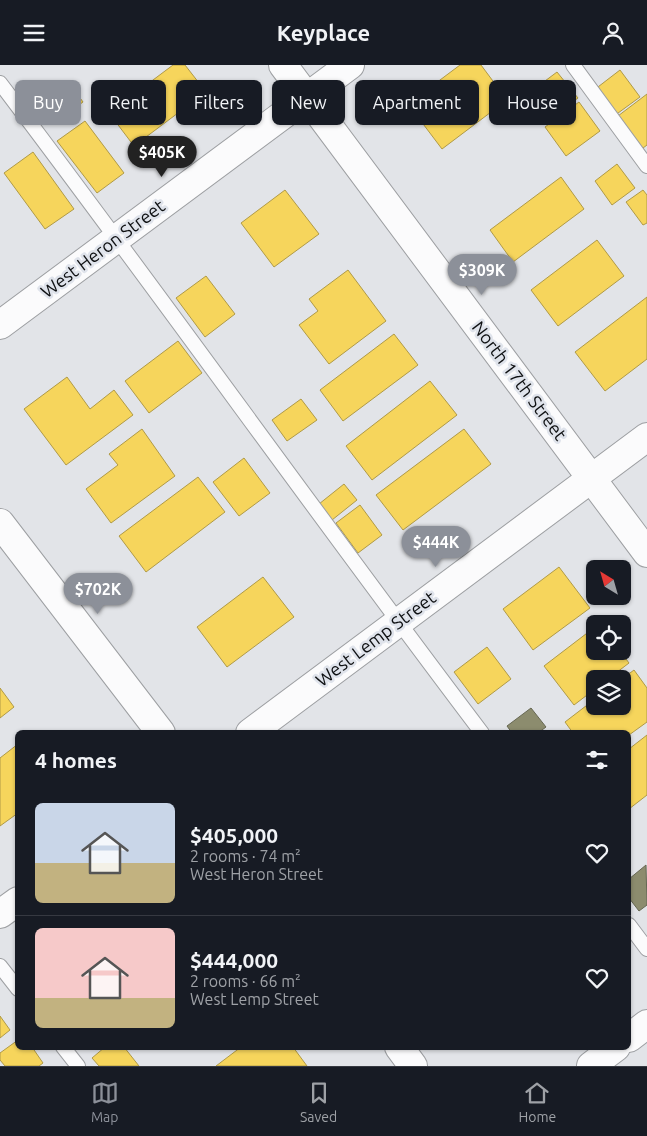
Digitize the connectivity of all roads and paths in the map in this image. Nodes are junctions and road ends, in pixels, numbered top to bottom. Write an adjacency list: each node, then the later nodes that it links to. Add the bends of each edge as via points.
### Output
1 (283, 65): 4 (street, North 17th Street)
2 (350, 65): 5 (street, West Heron Street)
3 (573, 65): 9 (lane)
4 (294, 80)
5 (330, 80)
6 (0, 83): 10 (lane)
7 (272, 123): 10 (street, West Heron Street)
8 (328, 125): 13 (street, North 17th Street)
9 (647, 166)
10 (117, 238): 11 (street, West Heron Street); 16 (lane)
11 (0, 325)
12 (647, 437): 13 (street, West Lemp Street)
13 (591, 479): 15 (street, North 17th Street); 16 (street, West Lemp Street)
14 (0, 523): 17 (street)
15 (647, 553)
16 (398, 622): 18 (street, West Lemp Street); 19 (lane)
17 (160, 730)
18 (254, 730)
19 (480, 730)
20 (15, 903): 21 (street)
21 (0, 914)
22 (631, 928): 23 (lane)
23 (647, 949)
24 (0, 966): 25 (lane)
25 (15, 985)
26 (647, 1024): 27 (street)
27 (631, 1036)
28 (65, 1050): 31 (lane)
29 (401, 1050): 32 (street)
30 (612, 1050): 33 (street)
31 (78, 1066)
32 (413, 1066)
33 (591, 1066)

